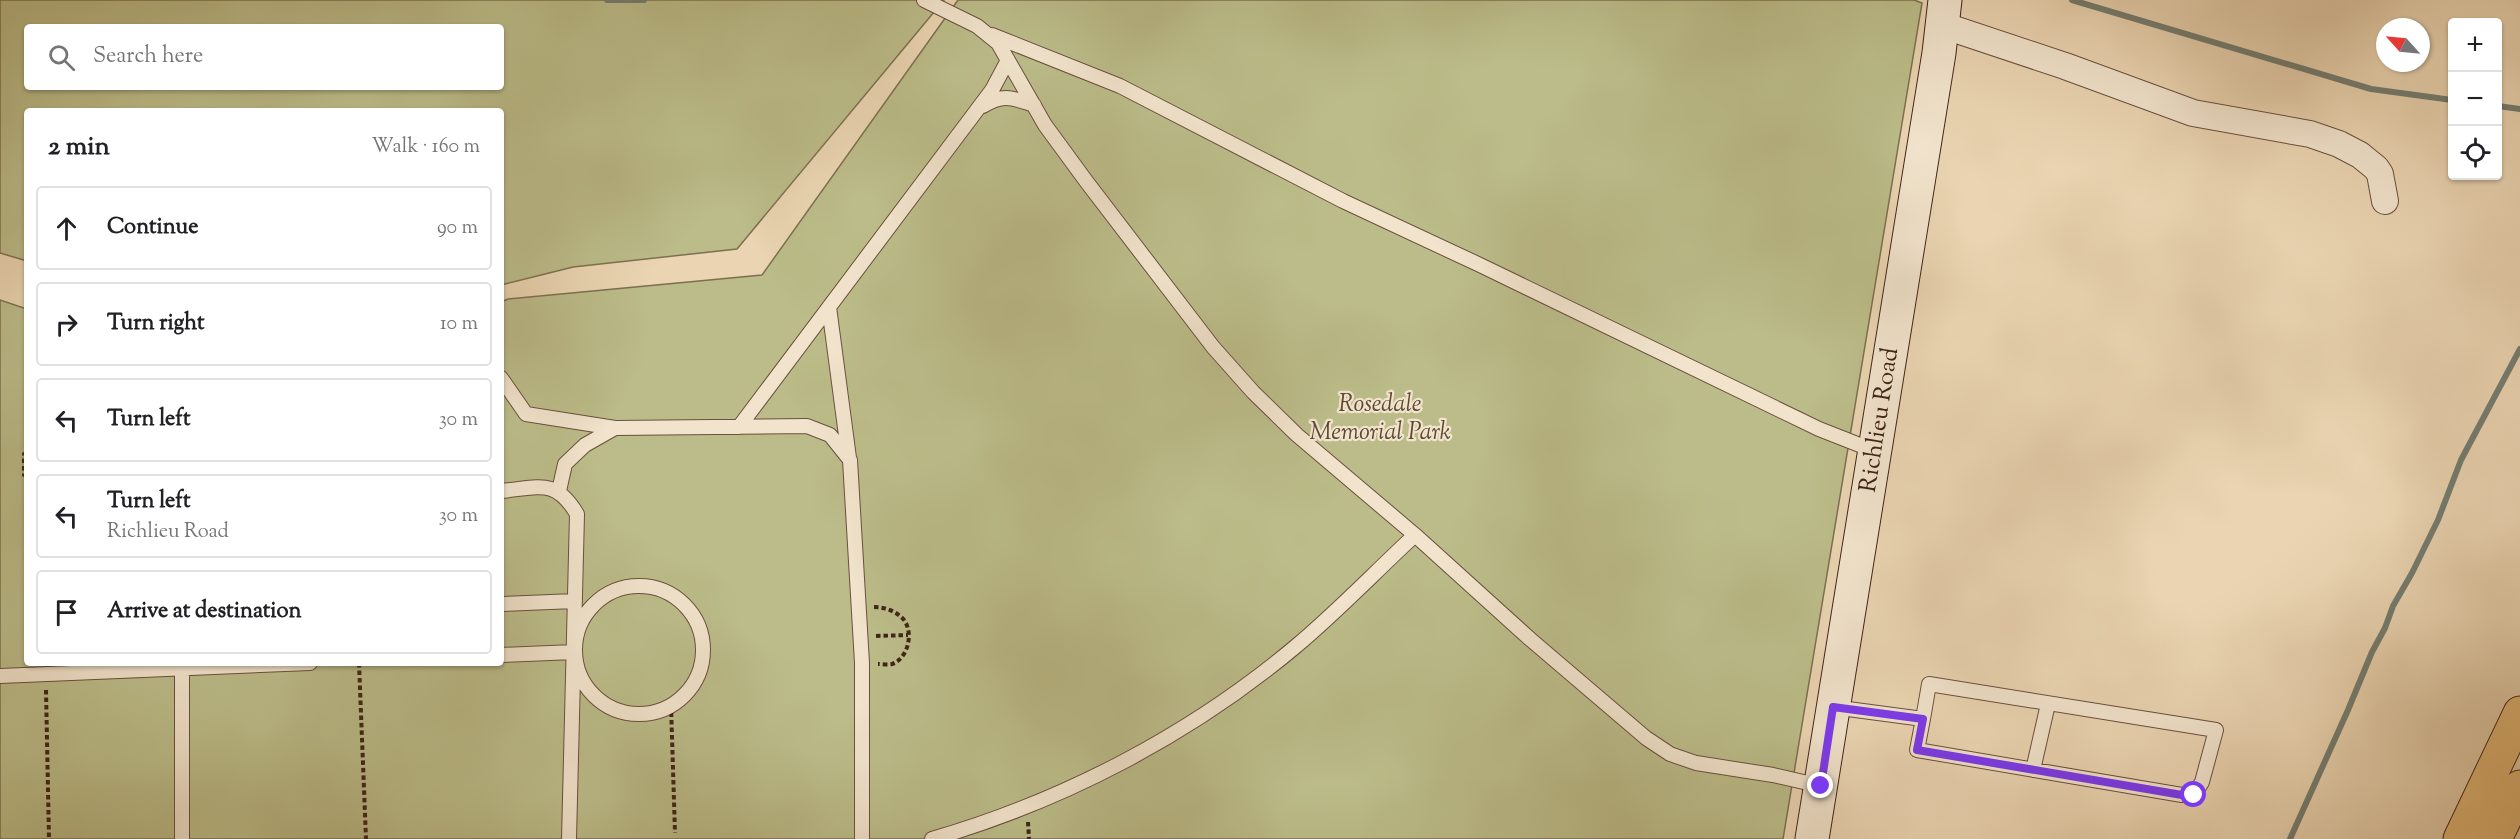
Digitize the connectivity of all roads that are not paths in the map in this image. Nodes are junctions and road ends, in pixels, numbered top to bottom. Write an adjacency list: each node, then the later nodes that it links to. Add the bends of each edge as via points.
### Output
1 (924, 0): 3 (lane)
2 (1944, 12): 7 (street, via 2065,66 2193,113 2310,134 2339,144 2360,154 2376,168); 12 (main road, Richlieu Road)
3 (984, 32): 4 (lane, via 998,43); 12 (lane, via 1120,86 1343,201 1819,429)
4 (1008, 60): 5 (lane); 6 (lane)
5 (1034, 105): 6 (lane, via 1011,97 995,98); 16 (lane, via 1086,181 1252,392)
6 (978, 108): 8 (lane)
7 (2385, 201)
8 (829, 307): 10 (lane); 13 (lane)
9 (504, 382): 11 (lane, via 526,414)
10 (739, 427): 11 (lane); 13 (lane, via 807,426 830,435)
11 (615, 428): 15 (lane, via 585,445 565,464)
12 (1875, 451): 25 (main road, Richlieu Road)
13 (850, 460): 33 (lane, via 862,663)
14 (504, 491): 15 (lane, via 549,487)
15 (559, 491): 17 (lane, via 577,514)
16 (1415, 535): 29 (lane, via 1530,639 1670,754 1696,763); 34 (lane, via 1297,646 1243,688 1153,746 1027,806)
17 (575, 601): 18 (lane); 19 (lane)
18 (504, 604)
19 (574, 652): 19 (lane, via 578,631 588,612 604,596 623,588 645,586 666,591 683,603 696,620 703,641 702,662 683,698 646,714 625,713 590,692 579,673); 20 (lane); 32 (lane)
20 (504, 655)
21 (197, 666): 22 (lane)
22 (182, 669): 23 (lane); 31 (lane)
23 (0, 676)
24 (2048, 704): 27 (lane, via 1929,684); 28 (lane); 28 (lane, via 2216,730 2202,782 2194,795)
25 (1833, 707): 27 (lane); 29 (main road, Richlieu Road)
26 (2520, 713): 36 (highway)
27 (1923, 719): 28 (lane, via 1917,750)
28 (2033, 770)
29 (1821, 786): 35 (main road, Richlieu Road)
30 (2520, 788): 37 (highway)
31 (182, 839)
32 (569, 839)
33 (862, 839)
34 (932, 839)
35 (1812, 839)
36 (2460, 839)
37 (2496, 839)

